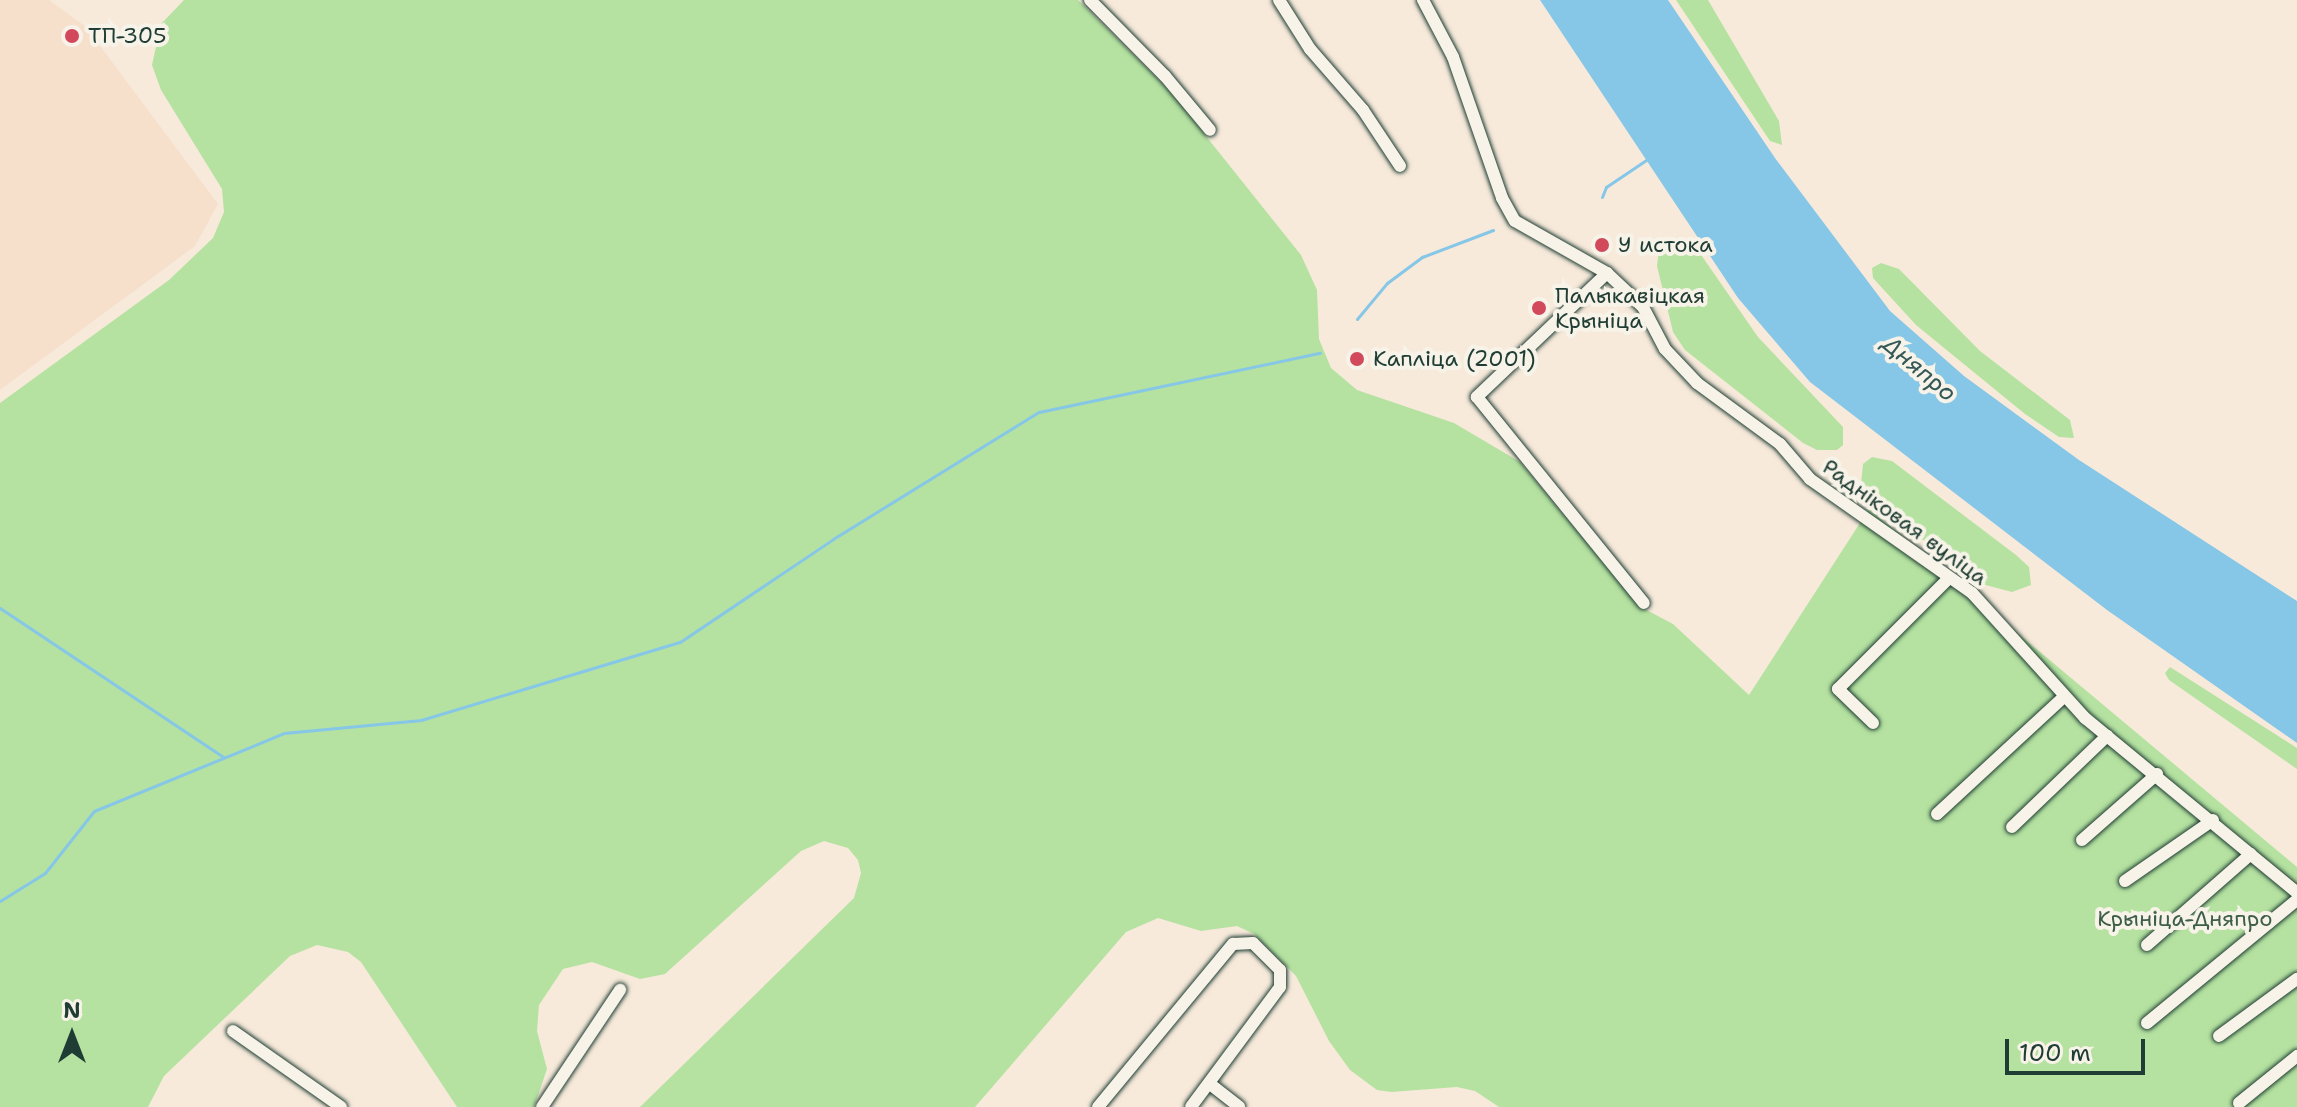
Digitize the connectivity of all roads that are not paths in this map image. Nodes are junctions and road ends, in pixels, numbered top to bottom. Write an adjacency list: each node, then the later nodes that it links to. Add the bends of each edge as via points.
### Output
1 (1090, 0): 4 (street)
2 (1279, 0): 5 (street)
3 (1423, 0): 6 (street, Радніковая вуліца, via 1453,57 1502,198 1515,221)
4 (1210, 130)
5 (1400, 166)
6 (1607, 273): 7 (street, Радніковая вуліца, via 1643,307 1665,349 1697,383 1780,444 1810,479); 8 (street, via 1477,397)
7 (1949, 578): 9 (street, Радніковая вуліца, via 1982,602); 10 (street, via 1838,689)
8 (1644, 603)
9 (2064, 697): 11 (street, Радніковая вуліца); 13 (street)
10 (1873, 723)
11 (2107, 736): 12 (street, Радніковая вуліца); 15 (street)
12 (2157, 774): 14 (street, Радніковая вуліца); 16 (street)
13 (1937, 814)
14 (2213, 820): 17 (street, Радніковая вуліца); 18 (street)
15 (2012, 827)
16 (2082, 840)
17 (2251, 854): 19 (street, Радніковая вуліца); 21 (street)
18 (2125, 881)
19 (2297, 893)
20 (2297, 900): 24 (street)
21 (2147, 945)
22 (2297, 979): 26 (street)
23 (620, 990): 31 (street)
24 (2147, 1023)
25 (233, 1031): 30 (street)
26 (2219, 1036)
27 (2297, 1056): 29 (street)
28 (1210, 1084): 32 (street, via 1280,987 1280,970 1253,943 1233,944); 33 (street); 34 (street)
29 (2239, 1103)
30 (341, 1107)
31 (542, 1107)
32 (1098, 1107)
33 (1191, 1107)
34 (1239, 1107)

